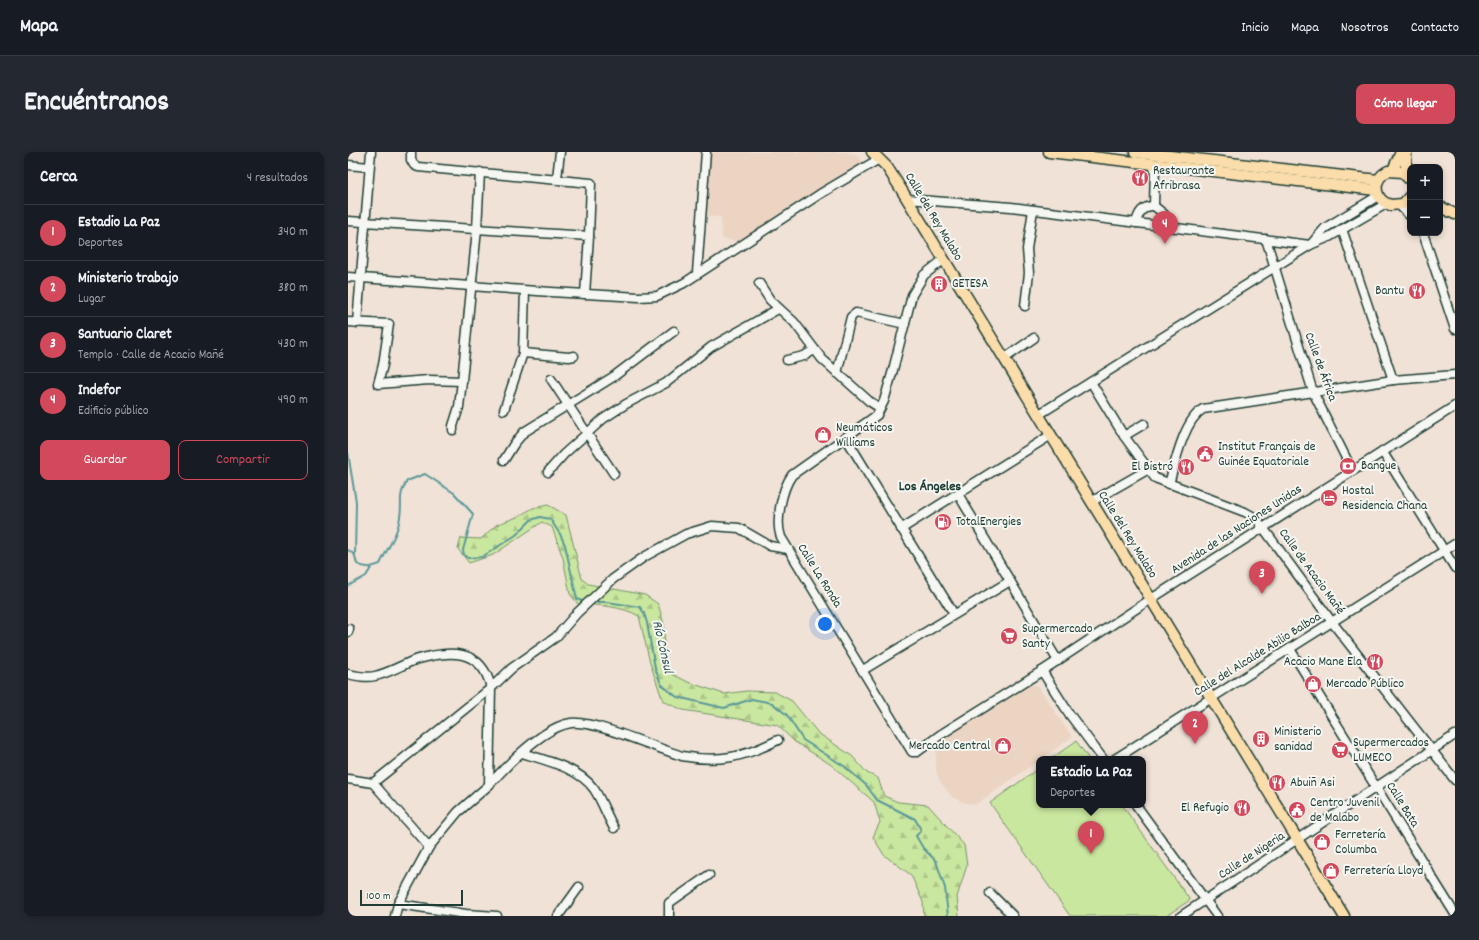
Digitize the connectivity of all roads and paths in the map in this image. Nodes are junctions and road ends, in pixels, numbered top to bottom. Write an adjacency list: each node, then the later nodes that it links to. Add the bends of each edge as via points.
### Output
1 (371, 152): 14 (street)
2 (411, 152): 16 (street, via 411,160 418,167)
3 (560, 152): 18 (street)
4 (706, 152): 39 (street)
5 (1049, 152): 13 (main road)
6 (1135, 152): 10 (main road)
7 (1401, 152): 15 (main road)
8 (1406, 152): 11 (main road)
9 (877, 154): 20 (main road, Calle del Rey Malabo); 39 (street)
10 (1191, 155): 19 (main road)
11 (1407, 164)
12 (348, 165): 14 (street)
13 (1155, 165): 19 (main road); 23 (street)
14 (369, 167): 28 (street)
15 (1393, 170): 17 (main road); 19 (main road, via 1384,173)
16 (480, 172): 18 (street); 31 (street)
17 (1407, 177)
18 (557, 178): 33 (street, via 591,183)
19 (1377, 189): 22 (main road); 36 (street, via 1325,228)
20 (907, 199): 25 (street); 37 (main road, Calle del Rey Malabo)
21 (1407, 200): 22 (main road)
22 (1386, 204): 32 (street)
23 (1154, 206): 29 (street, via 1141,211); 30 (street, via 1164,214)
24 (1443, 208): 26 (main road)
25 (1033, 210): 29 (street); 46 (street, via 1027,249 1029,273)
26 (1455, 214)
27 (348, 221): 28 (street)
28 (365, 223): 31 (street); 41 (street)
29 (1136, 223): 30 (street)
30 (1167, 226): 35 (street)
31 (477, 229): 33 (street); 43 (street)
32 (1342, 229): 36 (street); 62 (street)
33 (589, 236): 45 (street)
34 (1424, 236): 51 (street)
35 (1266, 239): 36 (street); 38 (street, Calle de África)
36 (1310, 245): 38 (street)
37 (943, 260): 50 (street, via 919,281 912,294); 57 (main road, Calle del Rey Malabo)
38 (1274, 268): 64 (street); 65 (street, Calle de África)
39 (697, 273): 45 (street, via 657,296 639,298)
40 (348, 277): 41 (street)
41 (360, 278): 43 (street); 49 (street)
42 (759, 283): 47 (street)
43 (472, 286): 44 (street); 63 (street)
44 (525, 291): 45 (street); 55 (street)
45 (586, 294)
46 (1025, 306)
47 (778, 309): 54 (street, via 794,322); 73 (street, via 711,347 666,383 626,404)
48 (348, 322): 49 (street)
49 (357, 323): 63 (street, via 389,324 378,384 430,380)
50 (905, 324): 59 (street, via 853,314); 68 (street)
51 (1455, 329)
52 (674, 331): 66 (street, via 613,377)
53 (1034, 338): 57 (street)
54 (814, 350): 58 (street, via 804,356); 59 (street)
55 (523, 353): 56 (street, via 569,358); 69 (street)
56 (574, 356)
57 (1005, 358): 70 (main road, Calle del Rey Malabo)
58 (787, 360)
59 (837, 372): 68 (street)
60 (1455, 375): 62 (street)
61 (551, 379): 66 (street)
62 (1393, 380): 65 (street)
63 (462, 381): 72 (street)
64 (1091, 382): 70 (street); 75 (street, Calle de Acacio Mañé)
65 (1313, 392): 80 (street, Calle de África); 83 (street, via 1209,408 1197,413 1190,423)
66 (568, 404): 73 (street); 78 (street, via 524,432)
67 (1455, 406): 77 (street, Avenida de las Naciones Unidas)
68 (880, 408): 76 (street, Calle La Ronda, via 874,418)
69 (504, 410)
70 (1038, 415): 74 (main road, Calle del Rey Malabo)
71 (1144, 424): 75 (street)
72 (453, 430)
73 (587, 433): 81 (street); 82 (street)
74 (1051, 435): 84 (street); 85 (main road, Calle del Rey Malabo)
75 (1124, 436): 79 (street, Calle de Acacio Mañé)
76 (846, 438): 87 (street); 88 (street, Calle La Ronda, via 790,478 778,518)
77 (1382, 451): 80 (street, Avenida de las Naciones Unidas); 92 (street)
78 (504, 460)
79 (1147, 470): 83 (street, Calle de Acacio Mañé, via 1155,478); 85 (street)
80 (1352, 470): 86 (street, Avenida de las Naciones Unidas)
81 (548, 472)
82 (614, 474)
83 (1169, 484): 86 (street, Calle de Acacio Mañé, via 1245,512 1256,518)
84 (958, 494): 87 (street); 94 (street)
85 (1092, 502): 95 (main road, Calle del Rey Malabo)
86 (1265, 528): 95 (street, Avenida de las Naciones Unidas); 97 (street, Calle de Acacio Mañé)
87 (901, 529): 96 (street)
88 (781, 537): 90 (street); 91 (street, Calle La Ronda)
89 (1455, 544): 92 (street, Calle del Alcalde Abilio Balboa)
90 (770, 546): 91 (street); 103 (street, via 739,528 712,526 686,534 644,557 613,579 577,613 556,638 512,668)
91 (788, 549): 100 (street, Calle La Ronda)
92 (1444, 551): 93 (street); 97 (street, Calle del Alcalde Abilio Balboa)
93 (1455, 568)
94 (1010, 581): 96 (street); 99 (street)
95 (1151, 599): 99 (street, Avenida de las Naciones Unidas); 104 (main road, Calle del Rey Malabo)
96 (954, 614): 100 (street)
97 (1332, 622): 98 (street, Calle del Alcalde Abilio Balboa); 107 (street, Calle de Acacio Mañé)
98 (1290, 649): 104 (street, Calle del Alcalde Abilio Balboa); 116 (street, Calle Bata)
99 (1058, 661): 101 (street, Avenida de las Naciones Unidas)
100 (863, 670): 108 (street, Calle La Ronda)
101 (1042, 671): 108 (street, Avenida de las Naciones Unidas, via 958,723 917,752); 110 (street)
102 (348, 674): 103 (street, via 376,676 416,660 463,654 479,662)
103 (491, 688): 114 (street); 115 (street)
104 (1211, 699): 111 (street, Calle del Alcalde Abilio Balboa); 119 (main road, Calle del Rey Malabo)
105 (1455, 735): 107 (street, Calle de Nigeria)
106 (778, 740): 109 (street, via 735,758 692,758 602,729 571,723 552,730)
107 (1433, 751): 113 (street, Calle de Acacio Mañé); 116 (street, Calle de Nigeria)
108 (912, 752)
109 (522, 753): 115 (street); 118 (street, via 561,767 584,779 593,789)
110 (1101, 756)
111 (1120, 756)
112 (348, 779): 114 (street)
113 (1455, 780)
114 (373, 783): 120 (street)
115 (489, 785): 120 (street, via 458,812)
116 (1377, 788): 119 (street, Calle de Nigeria); 126 (street, Calle Bata)
117 (1138, 808): 124 (street)
118 (614, 828)
119 (1298, 840): 124 (street, Calle de Nigeria); 135 (main road, Calle del Rey Malabo)
120 (429, 847): 125 (street)
121 (709, 875): 131 (street, via 670,902)
122 (579, 887): 130 (street)
123 (990, 893): 132 (street)
124 (1206, 900): 133 (street, Calle de Nigeria); 134 (street)
125 (398, 904): 127 (street); 128 (street)
126 (1455, 914)
127 (466, 915): 129 (street)
128 (395, 916)
129 (497, 916)
130 (558, 916)
131 (669, 916)
132 (1013, 916)
133 (1181, 916)
134 (1217, 916)
135 (1344, 916)

